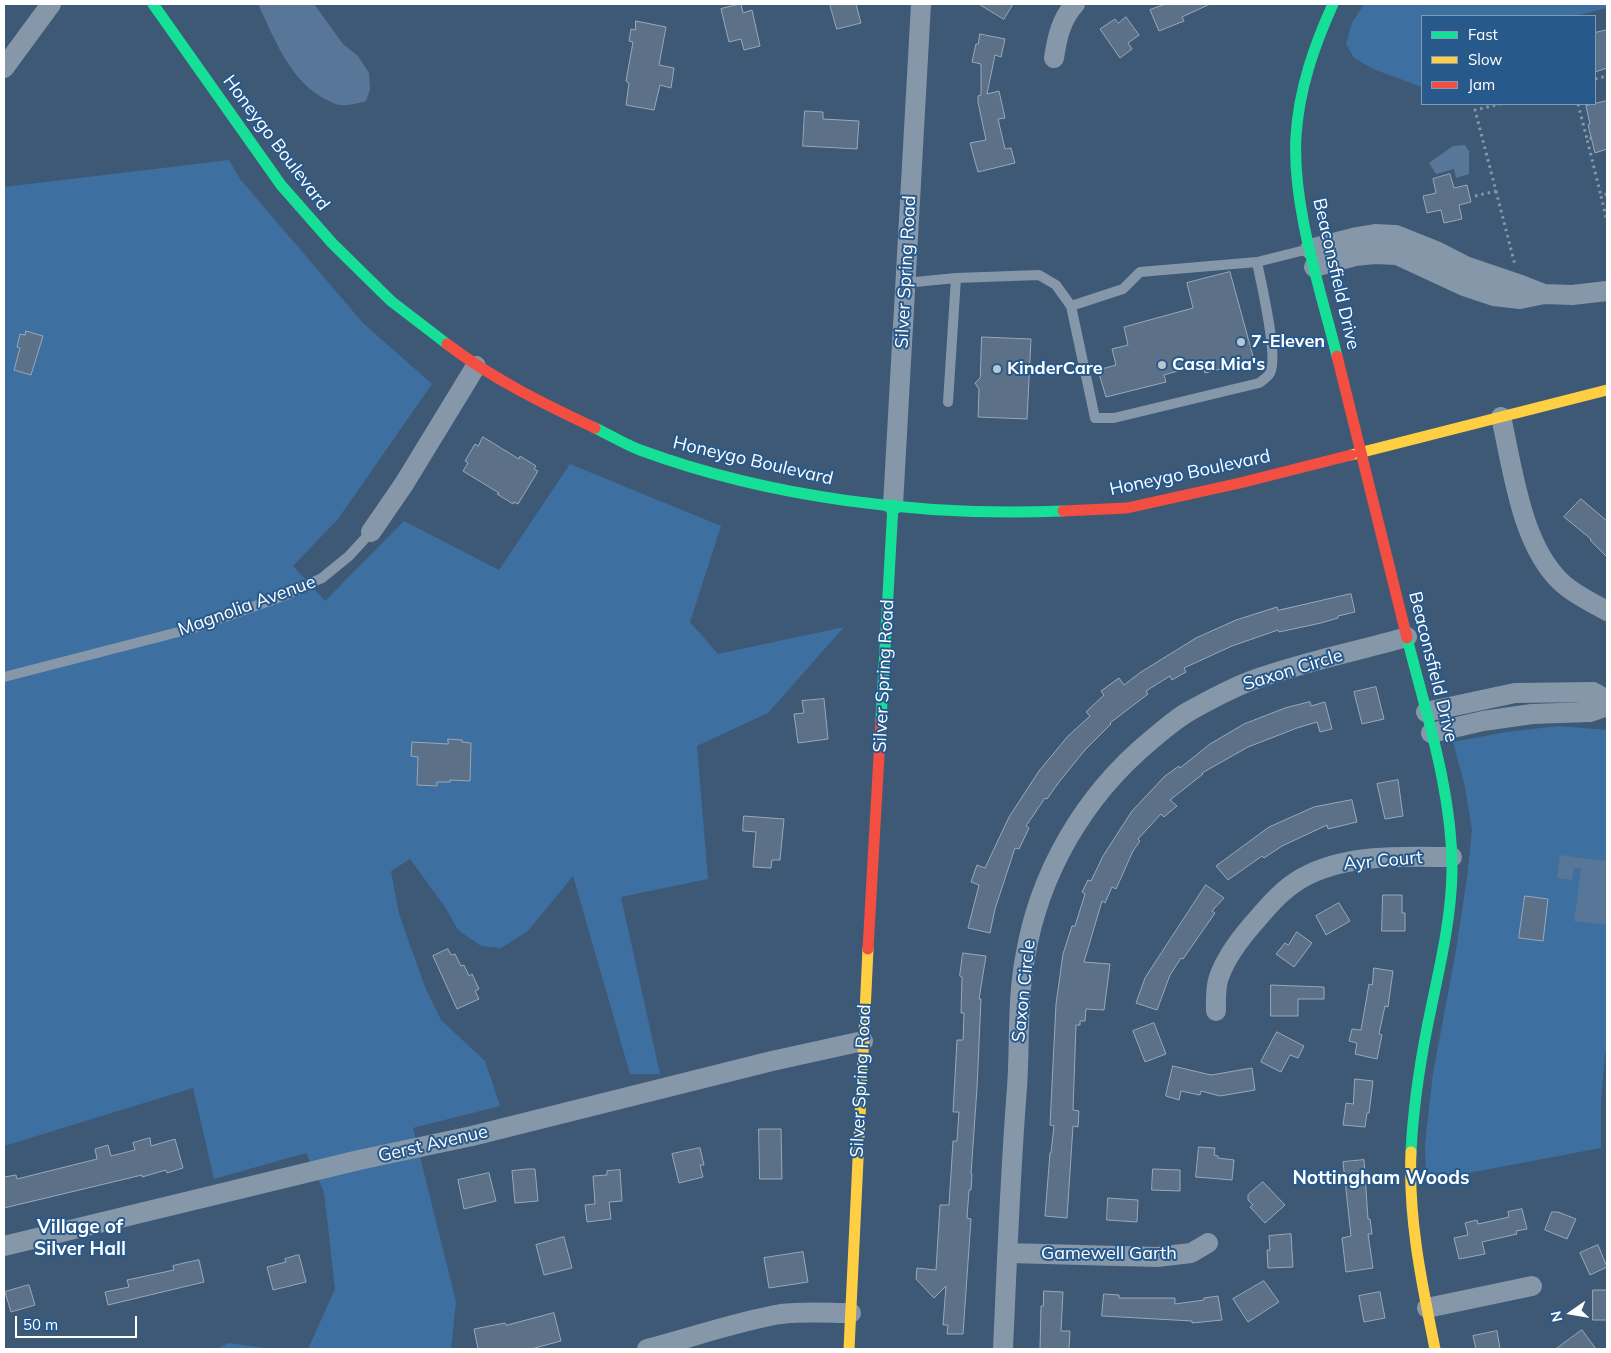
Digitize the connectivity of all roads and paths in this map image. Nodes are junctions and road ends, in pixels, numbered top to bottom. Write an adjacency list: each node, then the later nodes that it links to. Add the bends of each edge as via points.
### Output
1 (52, 4): 7 (street)
2 (153, 4): 20 (main road, Honeygo Boulevard, via 282,186 326,236 391,301)
3 (921, 4): 17 (street, Silver Spring Road)
4 (1075, 4): 6 (street, via 1063,21)
5 (1333, 4): 14 (main road, Beaconsfield Drive, via 1306,75 1296,138 1297,181)
6 (1054, 58)
7 (4, 68)
8 (1496, 105): 11 (path, via 1475,110 1496,191)
9 (1578, 105): 12 (path)
10 (1607, 194): 12 (path)
11 (1475, 196)
12 (1601, 196): 13 (path)
13 (1607, 221)
14 (1312, 258): 15 (lane); 18 (street, via 1334,242 1396,235 1465,266 1544,294); 24 (main road, Beaconsfield Drive)
15 (1257, 262): 19 (lane, via 1140,272 1123,289); 19 (lane, via 1272,343 1270,375 1259,383 1124,416 1095,418)
16 (956, 278): 17 (lane); 19 (lane, via 1039,275 1056,285); 22 (lane)
17 (905, 283): 25 (street, Silver Spring Road)
18 (1607, 292)
19 (1071, 306)
20 (476, 366): 25 (main road, Honeygo Boulevard, via 531,398 638,450 781,490); 26 (street, Magnolia Avenue)
21 (1607, 390): 23 (main road, Honeygo Boulevard)
22 (948, 402)
23 (1501, 416): 24 (main road, Honeygo Boulevard); 27 (street, via 1521,505 1540,556 1568,587)
24 (1361, 452): 25 (main road, Honeygo Boulevard, via 1127,508 966,512); 28 (main road, Beaconsfield Drive)
25 (893, 505): 36 (main road, Silver Spring Road)
26 (371, 532): 29 (lane, Magnolia Avenue, via 322,578 286,595 194,628)
27 (1607, 611)
28 (1407, 637): 32 (main road, Beaconsfield Drive); 39 (street, Saxon Circle, via 1257,678 1193,709 1164,729 1120,769 1084,812 1054,865 1042,894 1024,960)
29 (4, 677)
30 (1607, 700): 32 (street, via 1593,692 1514,693)
31 (1607, 706): 33 (street, via 1590,712 1522,715 1482,721)
32 (1426, 712): 33 (main road, Beaconsfield Drive)
33 (1431, 733): 34 (main road, Beaconsfield Drive, via 1447,802)
34 (1452, 856): 35 (street, Ayr Court, via 1356,860 1301,879 1272,901 1242,936 1220,976); 41 (main road, Beaconsfield Drive, via 1447,916 1417,1080 1411,1144 1411,1204)
35 (1216, 1011)
36 (863, 1041): 38 (street, Gerst Avenue); 42 (main road, Silver Spring Road)
37 (1208, 1243): 39 (street, Gamewell Garth, via 1191,1253 1157,1258)
38 (4, 1246)
39 (1008, 1253): 45 (street, Saxon Circle)
40 (1532, 1286): 41 (street)
41 (1427, 1308): 46 (main road, Beaconsfield Drive)
42 (851, 1313): 43 (street, via 782,1314); 44 (main road, Silver Spring Road)
43 (647, 1349)
44 (849, 1349)
45 (1003, 1349)
46 (1435, 1349)

